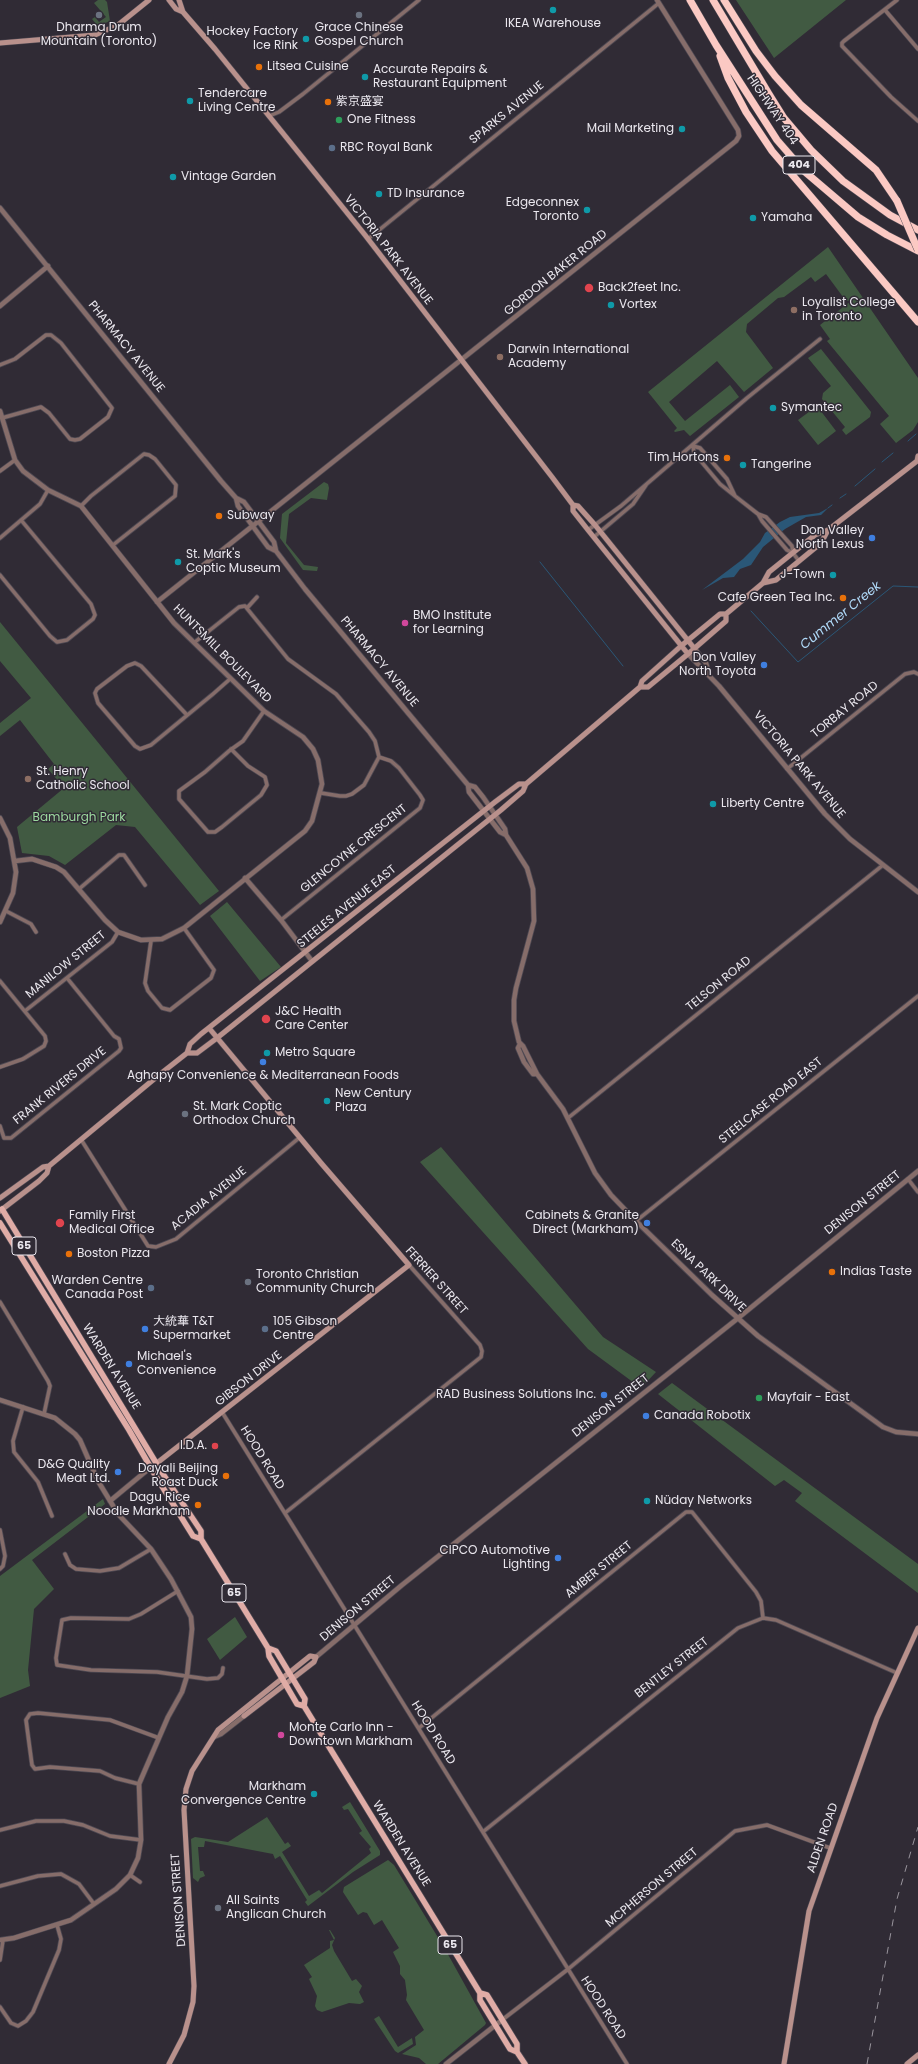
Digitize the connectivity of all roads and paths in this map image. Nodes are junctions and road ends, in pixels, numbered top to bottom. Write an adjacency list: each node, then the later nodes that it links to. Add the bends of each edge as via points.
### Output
1 (149, 0): 12 (main road, via 120,24 95,35)
2 (169, 0): 11 (main road, VICTORIA PARK AVENUE, via 176,9)
3 (179, 0): 11 (main road, VICTORIA PARK AVENUE)
4 (419, 0): 15 (street, via 303,94)
5 (690, 0): 13 (highway, HIGHWAY 404 / 404)
6 (713, 0): 18 (highway, HIGHWAY 404 / 404, via 776,106 811,150 843,181)
7 (724, 0): 22 (highway, bridge, via 756,51 801,106 876,170 897,201)
8 (897, 0): 10 (street)
9 (658, 2): 21 (street, SPARKS AVENUE); 27 (street, GORDON BAKER ROAD, via 738,130 739,136 736,141)
10 (885, 10): 14 (street); 16 (street, via 844,41 842,46 890,97)
11 (183, 12): 15 (main road, VICTORIA PARK AVENUE)
12 (0, 43)
13 (716, 44): 22 (highway, HIGHWAY 404 / 404, via 777,140 804,171 858,217 887,236); 25 (highway, via 728,78 746,112 772,151)
14 (918, 49)
15 (269, 116): 21 (main road, VICTORIA PARK AVENUE)
16 (918, 121)
17 (0, 208): 23 (street, PHARMACY AVENUE)
18 (906, 224): 19 (highway); 20 (highway, HIGHWAY 404 / 404)
19 (918, 224)
20 (918, 230)
21 (368, 239): 27 (main road, VICTORIA PARK AVENUE)
22 (918, 251)
23 (48, 266): 24 (street); 38 (street, PHARMACY AVENUE)
24 (0, 306)
25 (918, 322)
26 (820, 339): 31 (street)
27 (462, 360): 39 (main road, VICTORIA PARK AVENUE); 43 (street, GORDON BAKER ROAD)
28 (0, 364): 30 (street, via 15,359 46,335 51,335 61,343 112,408 108,417 75,440 70,439 49,413 41,408)
29 (0, 411): 30 (street, HUNTSMILL BOULEVARD)
30 (2, 418): 33 (street, HUNTSMILL BOULEVARD)
31 (693, 446): 35 (street); 37 (street, via 694,453 720,484); 37 (street, via 700,448 720,471)
32 (918, 459): 47 (main road, STEELES AVENUE EAST)
33 (15, 460): 34 (street); 36 (street, HUNTSMILL BOULEVARD, via 30,478)
34 (0, 471)
35 (648, 481): 44 (street); 48 (street, via 633,504)
36 (48, 490): 40 (street, HUNTSMILL BOULEVARD); 42 (street, via 40,504)
37 (735, 496): 41 (street)
38 (236, 498): 43 (street, PHARMACY AVENUE, via 244,502); 45 (street, PHARMACY AVENUE, via 238,506)
39 (573, 505): 44 (main road, VICTORIA PARK AVENUE, via 578,506); 46 (main road, VICTORIA PARK AVENUE, via 573,511)
40 (81, 506): 51 (street, HUNTSMILL BOULEVARD); 51 (street, via 144,454 155,459 176,485 175,496)
41 (758, 514): 53 (street, via 767,528); 53 (street, via 766,517 783,535 792,546)
42 (21, 520): 49 (street); 55 (street, via 91,604 95,615 67,640 57,642)
43 (258, 522): 45 (street, GORDON BAKER ROAD); 52 (street, PHARMACY AVENUE, via 274,542)
44 (595, 525): 46 (street); 48 (main road, VICTORIA PARK AVENUE)
45 (253, 526): 52 (street, PHARMACY AVENUE, via 268,547); 58 (street, GORDON BAKER ROAD)
46 (588, 530): 50 (main road, VICTORIA PARK AVENUE)
47 (828, 530): 53 (main road, STEELES AVENUE EAST, via 815,535); 54 (main road, STEELES AVENUE EAST, via 821,543)
48 (600, 533): 50 (street); 61 (main road, VICTORIA PARK AVENUE)
49 (0, 538)
50 (594, 538): 63 (main road, VICTORIA PARK AVENUE)
51 (113, 545): 58 (street, HUNTSMILL BOULEVARD)
52 (276, 551): 76 (street, PHARMACY AVENUE)
53 (793, 553): 54 (street); 56 (main road, STEELES AVENUE EAST, via 769,572)
54 (799, 561): 56 (main road, STEELES AVENUE EAST, via 776,580)
55 (0, 575)
56 (763, 583): 60 (main road, STEELES AVENUE EAST)
57 (257, 597): 59 (street)
58 (158, 602): 62 (street, HUNTSMILL BOULEVARD, via 174,623)
59 (247, 608): 62 (street, via 240,607); 73 (street, via 288,659 336,694 375,741)
60 (726, 614): 61 (main road, STEELES AVENUE EAST, via 720,614); 64 (main road, STEELES AVENUE EAST, via 726,621)
61 (688, 640): 63 (main road, STEELES AVENUE EAST); 64 (main road, VICTORIA PARK AVENUE)
62 (195, 642): 68 (street, HUNTSMILL BOULEVARD)
63 (681, 646): 65 (main road, VICTORIA PARK AVENUE); 69 (main road, STEELES AVENUE EAST, via 642,681)
64 (694, 648): 65 (main road, STEELES AVENUE EAST); 66 (street, VICTORIA PARK AVENUE, via 706,663)
65 (688, 654): 66 (street, VICTORIA PARK AVENUE); 69 (main road, STEELES AVENUE EAST, via 648,687)
66 (709, 674): 74 (street, VICTORIA PARK AVENUE)
67 (918, 674): 74 (street, TORBAY ROAD, via 905,674)
68 (230, 678): 70 (street, HUNTSMILL BOULEVARD); 71 (street)
69 (640, 687): 75 (main road, STEELES AVENUE EAST)
70 (264, 711): 72 (street, via 243,740); 77 (street, HUNTSMILL BOULEVARD, via 302,737 313,749 321,768)
71 (187, 715): 71 (street, via 141,666 135,663 97,688 95,693 98,703 134,746 140,749 145,748)
72 (231, 749): 72 (street, via 179,791 179,800 208,832 215,832 222,827 261,795 267,785 265,777 248,766)
73 (379, 757): 77 (street, via 364,785 352,794 340,796); 91 (street, GLENCOYNE CRESCENT, via 391,761 399,768 423,800 420,808)
74 (787, 769): 85 (street, VICTORIA PARK AVENUE, via 841,830)
75 (526, 784): 78 (main road, STEELES AVENUE EAST, via 519,784); 80 (main road, STEELES AVENUE EAST, via 524,791)
76 (468, 785): 78 (street, PHARMACY AVENUE, via 475,787); 79 (street, PHARMACY AVENUE)
77 (321, 793): 86 (street, HUNTSMILL BOULEVARD, via 312,821 305,831)
78 (490, 806): 79 (main road, STEELES AVENUE EAST); 80 (street, PHARMACY AVENUE)
79 (484, 811): 82 (street, ESNA PARK DRIVE); 97 (main road, STEELES AVENUE EAST)
80 (495, 815): 82 (main road, STEELES AVENUE EAST); 83 (street, ESNA PARK DRIVE)
81 (0, 818): 84 (street, via 10,838)
82 (490, 819): 83 (street, ESNA PARK DRIVE, via 500,832); 98 (main road, STEELES AVENUE EAST)
83 (506, 835): 109 (street, ESNA PARK DRIVE, via 531,879 534,900 534,921 516,988 514,1021 520,1044 524,1046 537,1074)
84 (15, 861): 88 (street, HUNTSMILL BOULEVARD, via 32,859 48,863 64,872); 90 (street, via 14,886)
85 (883, 865): 89 (street, VICTORIA PARK AVENUE); 109 (street, TELSON ROAD)
86 (245, 878): 91 (street); 93 (street, HUNTSMILL BOULEVARD)
87 (145, 884): 88 (street, via 124,855 120,854)
88 (79, 889): 95 (street, HUNTSMILL BOULEVARD)
89 (918, 892)
90 (6, 911): 92 (street); 94 (street, via 31,924)
91 (281, 920): 97 (street)
92 (0, 922)
93 (184, 928): 96 (street, HUNTSMILL BOULEVARD, via 170,936); 96 (street, via 214,970 211,978 170,1010 162,1008 144,983)
94 (36, 932)
95 (118, 932): 96 (street, HUNTSMILL BOULEVARD); 99 (street, MANILOW STREET, via 112,942)
96 (151, 941)
97 (306, 953): 98 (street); 105 (main road, STEELES AVENUE EAST)
98 (312, 961): 106 (main road, STEELES AVENUE EAST)
99 (67, 978): 104 (street, MANILOW STREET); 110 (street, FRANK RIVERS DRIVE, via 114,1036 120,1039 121,1048 11,1138 4,1138)
100 (0, 981): 101 (street)
101 (4, 986): 102 (street); 104 (street)
102 (0, 989)
103 (918, 996): 119 (street, STEELCASE ROAD EAST)
104 (25, 1011): 108 (street, via 45,1036 45,1044 23,1059)
105 (209, 1028): 106 (main road, FERRIER STREET); 107 (main road, STEELES AVENUE EAST, via 190,1044)
106 (217, 1038): 107 (main road, STEELES AVENUE EAST, via 197,1053); 111 (main road, FERRIER STREET)
107 (187, 1053): 112 (main road, STEELES AVENUE EAST)
108 (0, 1067)
109 (568, 1118): 119 (street, ESNA PARK DRIVE, via 595,1173 611,1195)
110 (0, 1126)
111 (299, 1138): 112 (street, ACADIA AVENUE, via 176,1239 156,1247 148,1246); 121 (main road, FERRIER STREET)
112 (82, 1141): 113 (main road, STEELES AVENUE EAST)
113 (49, 1166): 117 (main road, STEELES AVENUE EAST, via 43,1167); 118 (main road, STEELES AVENUE EAST, via 47,1173 39,1181)
114 (918, 1171): 115 (street, DENISON STREET)
115 (908, 1179): 116 (street); 123 (street, DENISON STREET)
116 (918, 1192)
117 (0, 1198)
118 (1, 1209): 125 (main road, WARDEN AVENUE / 65)
119 (636, 1221): 123 (street, ESNA PARK DRIVE)
120 (0, 1223): 124 (main road, WARDEN AVENUE / 65)
121 (409, 1265): 128 (main road, GIBSON DRIVE); 134 (street, FERRIER STREET, via 480,1345 480,1357)
122 (0, 1302): 129 (street, via 50,1386)
123 (738, 1319): 130 (street, ESNA PARK DRIVE, via 878,1424 896,1432); 143 (street, DENISON STREET)
124 (109, 1398): 125 (main road); 132 (main road, WARDEN AVENUE / 65)
125 (118, 1398): 131 (main road, WARDEN AVENUE / 65)
126 (0, 1400): 127 (street)
127 (23, 1407): 129 (street); 135 (street, via 13,1441 14,1452 38,1482)
128 (222, 1412): 131 (main road, GIBSON DRIVE); 134 (street, HOOD ROAD)
129 (44, 1414): 133 (street, via 63,1422 78,1437)
130 (918, 1434)
131 (157, 1463): 132 (street); 137 (main road, WARDEN AVENUE / 65, via 201,1531)
132 (151, 1467): 133 (street); 137 (main road, WARDEN AVENUE / 65, via 193,1536)
133 (110, 1501): 138 (street, via 121,1518)
134 (285, 1514): 143 (street, HOOD ROAD)
135 (52, 1516)
136 (0, 1530): 140 (street, via 5,1561)
137 (201, 1539): 145 (main road, WARDEN AVENUE / 65)
138 (151, 1549): 139 (street, via 119,1568 100,1571 76,1569 70,1565); 141 (street)
139 (65, 1554)
140 (0, 1569)
141 (178, 1591): 150 (street, via 191,1617); 150 (street, via 128,1620 64,1618 60,1623 56,1661 59,1667 138,1670)
142 (763, 1618): 149 (street, via 776,1620); 156 (street, AMBER STREET, via 761,1600 756,1592 692,1512 686,1512); 161 (street, BENTLEY STREET, via 738,1628)
143 (353, 1625): 146 (street, DENISON STREET); 156 (street, HOOD ROAD)
144 (918, 1628): 149 (main road, ALDEN ROAD)
145 (268, 1648): 148 (main road, WARDEN AVENUE / 65, via 276,1651); 151 (main road, WARDEN AVENUE / 65, via 269,1656)
146 (316, 1657): 148 (main road, DENISON STREET, via 310,1656); 152 (main road, DENISON STREET, via 314,1662)
147 (223, 1668): 150 (street, via 222,1674 213,1679)
148 (289, 1672): 151 (main road, DENISON STREET); 152 (main road, WARDEN AVENUE / 65)
149 (897, 1673): 163 (main road, ALDEN ROAD, via 877,1718)
150 (187, 1676): 158 (street, via 180,1698)
151 (282, 1678): 153 (main road, WARDEN AVENUE / 65); 157 (main road, DENISON STREET, via 218,1730)
152 (293, 1679): 153 (main road, DENISON STREET); 154 (main road, WARDEN AVENUE / 65, via 305,1699)
153 (286, 1684): 154 (main road, WARDEN AVENUE / 65, via 297,1704); 155 (main road, DENISON STREET)
154 (304, 1706): 172 (main road, WARDEN AVENUE / 65)
155 (244, 1716): 157 (street, DENISON STREET)
156 (419, 1728): 161 (street, HOOD ROAD)
157 (214, 1737): 178 (main road, DENISON STREET, via 192,1771 184,1800 194,1986 193,2002 184,2035)
158 (159, 1738): 159 (street); 159 (street, via 110,1720 38,1712 30,1714 26,1720 32,1765 35,1769 50,1767 100,1771)
159 (139, 1784): 162 (street)
160 (0, 1830): 162 (street, via 52,1820 83,1825 110,1836)
161 (484, 1831): 171 (street, HOOD ROAD)
162 (141, 1840): 164 (street, via 138,1858)
163 (830, 1848): 171 (street, MCPHERSON STREET, via 767,1825 735,1831); 182 (main road, ALDEN ROAD, via 809,1912)
164 (130, 1875): 165 (street); 167 (street, via 116,1889)
165 (140, 1882)
166 (0, 1886): 167 (street, via 38,1876 61,1874 86,1891)
167 (94, 1904): 168 (street, via 71,1920)
168 (57, 1925): 169 (street); 173 (street, via 61,1939 59,1950 33,2012 18,2026 11,2023)
169 (2, 1940): 170 (street)
170 (0, 1960)
171 (567, 1970): 174 (street, MCPHERSON STREET); 181 (street, HOOD ROAD)
172 (480, 1993): 174 (main road, WARDEN AVENUE / 65, via 487,1995); 175 (main road, WARDEN AVENUE / 65, via 480,2000)
173 (0, 2007)
174 (502, 2020): 175 (street); 176 (main road, WARDEN AVENUE / 65, via 517,2044)
175 (495, 2025): 176 (main road, WARDEN AVENUE / 65, via 510,2049); 179 (street)
176 (517, 2052): 180 (main road, WARDEN AVENUE / 65)
177 (918, 2055): 183 (main road)
178 (169, 2064)
179 (446, 2064)
180 (525, 2064)
181 (627, 2064)
182 (784, 2064)
183 (907, 2064)

